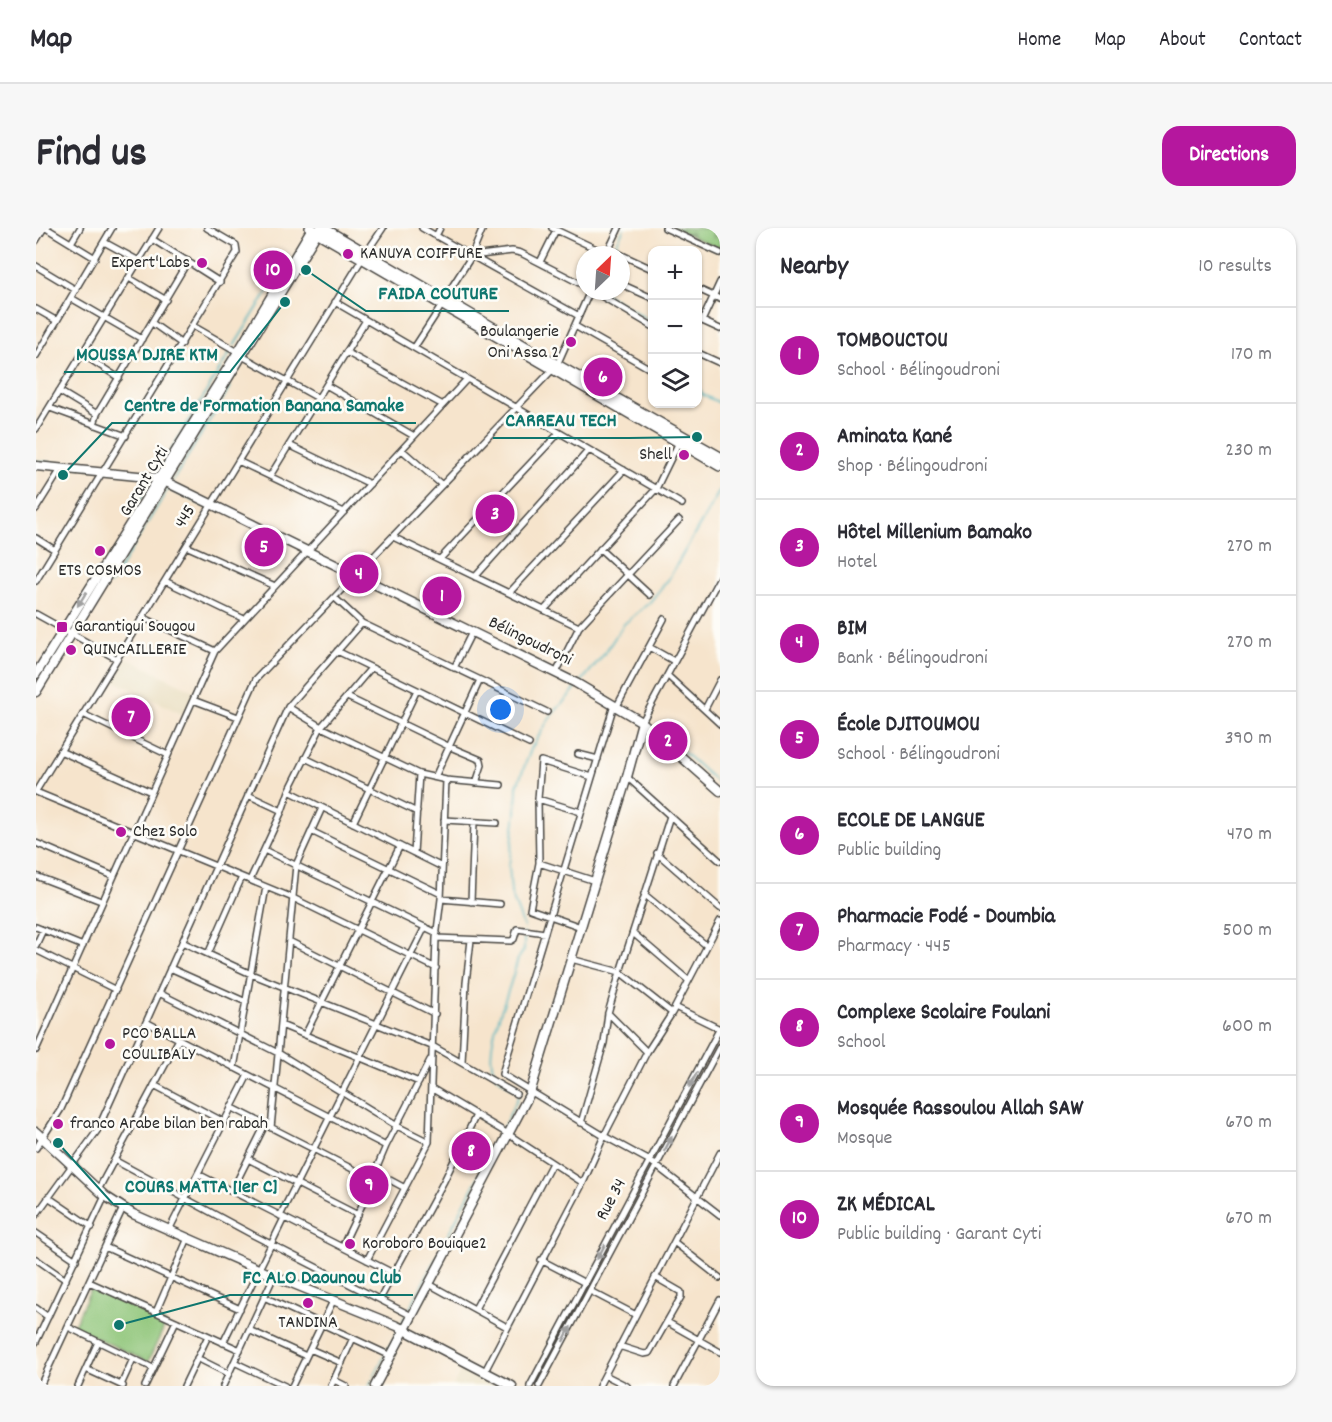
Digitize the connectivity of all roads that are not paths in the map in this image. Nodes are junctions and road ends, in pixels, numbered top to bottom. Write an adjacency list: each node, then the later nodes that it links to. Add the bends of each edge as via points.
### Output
1 (45, 228): 16 (street); 18 (street)
2 (80, 228): 18 (street)
3 (112, 228): 17 (street)
4 (159, 228): 15 (street)
5 (207, 228): 33 (street, via 237,248)
6 (383, 228): 22 (street, 445)
7 (422, 228): 14 (street)
8 (440, 228): 14 (street)
9 (483, 228): 23 (street)
10 (619, 228): 20 (street)
11 (665, 228): 21 (street)
12 (315, 229): 22 (main road); 65 (street, Garant Cyti)
13 (554, 229): 19 (street); 28 (street)
14 (436, 236): 23 (street)
15 (152, 239): 25 (street); 26 (street)
16 (36, 241)
17 (104, 242): 24 (street); 25 (street)
18 (71, 243): 24 (street)
19 (592, 246)
20 (611, 246)
21 (720, 253)
22 (364, 256): 45 (street, 445); 46 (main road)
23 (471, 257): 28 (street, via 512,251); 46 (street); 49 (street)
24 (95, 258): 36 (street)
25 (139, 261): 31 (street)
26 (188, 261): 33 (street); 42 (street)
27 (630, 261): 30 (street)
28 (540, 262): 32 (street)
29 (36, 266): 36 (street)
30 (648, 268)
31 (129, 278): 42 (street); 48 (street)
32 (576, 281)
33 (220, 282): 56 (street)
34 (720, 282): 39 (street)
35 (630, 288): 38 (street)
36 (76, 290): 40 (street)
37 (702, 291): 39 (street)
38 (648, 296)
39 (713, 296): 41 (street); 50 (street)
40 (71, 298): 48 (street); 52 (street)
41 (720, 299)
42 (166, 300): 54 (street)
43 (587, 300): 49 (street)
44 (607, 300): 55 (street)
45 (335, 302): 51 (street); 72 (street, 445)
46 (443, 302): 61 (street); 68 (main road)
47 (36, 309): 52 (street)
48 (105, 316): 59 (street); 64 (street)
49 (579, 316): 57 (street)
50 (702, 316)
51 (366, 320): 61 (street); 62 (street)
52 (57, 321): 63 (street)
53 (702, 321): 58 (street)
54 (152, 323): 59 (street); 60 (street)
55 (648, 324)
56 (193, 326): 60 (street); 65 (street)
57 (574, 326): 68 (street); 69 (street)
58 (720, 329)
59 (142, 339): 70 (street)
60 (182, 344): 84 (street)
61 (414, 348): 71 (street)
62 (346, 352): 73 (street); 76 (street)
63 (37, 353)
64 (82, 354): 70 (street); 74 (street)
65 (240, 354): 72 (street); 98 (street, Garant Cyti)
66 (700, 354): 67 (street)
67 (720, 363)
68 (554, 367): 78 (street); 86 (main road); 90 (main road)
69 (648, 368)
70 (119, 378): 79 (street)
71 (467, 379): 76 (street); 78 (street)
72 (287, 381): 75 (street); 91 (street, 445)
73 (326, 385): 75 (street); 85 (street)
74 (59, 391): 77 (street); 79 (street)
75 (318, 398): 87 (street)
76 (443, 405): 85 (street)
77 (50, 408): 80 (street); 81 (street)
78 (516, 408): 83 (street); 100 (street)
79 (98, 414): 81 (street)
80 (38, 422): 82 (street)
81 (94, 424): 84 (street)
82 (36, 429)
83 (559, 433): 89 (street); 113 (street)
84 (126, 436): 96 (street)
85 (414, 436): 88 (street)
86 (679, 442): 93 (main road); 101 (street)
87 (289, 445): 97 (street); 99 (street)
88 (402, 450): 99 (street); 100 (street)
89 (590, 450): 95 (street); 116 (street)
90 (720, 457)
91 (238, 461): 97 (street); 103 (street, 445)
92 (36, 466): 94 (street, Bélingoudroni)
93 (720, 466)
94 (61, 469): 96 (street, Bélingoudroni); 104 (street)
95 (624, 470): 101 (street); 121 (street)
96 (103, 473): 98 (street, Bélingoudroni); 111 (street)
97 (270, 476): 105 (street)
98 (161, 480): 103 (street, Bélingoudroni); 132 (street, Garant Cyti)
99 (370, 484): 105 (street)
100 (442, 485): 107 (street)
101 (656, 489): 102 (street); 110 (street)
102 (681, 504)
103 (211, 505): 109 (street, 445); 112 (street, Bélingoudroni)
104 (36, 509)
105 (344, 512): 112 (street)
106 (679, 520): 114 (street)
107 (393, 537): 113 (street); 115 (street)
108 (36, 538): 111 (street)
109 (186, 546): 119 (street, 445); 120 (street)
110 (600, 549): 114 (street); 124 (street)
111 (55, 550): 118 (street)
112 (308, 552): 115 (street, Bélingoudroni); 120 (street)
113 (440, 559): 116 (street)
114 (628, 575): 122 (street); 130 (street)
115 (357, 576): 123 (street); 131 (street, Bélingoudroni)
116 (475, 576): 121 (street)
117 (720, 577): 137 (street)
118 (36, 581)
119 (165, 581): 126 (street, 445); 127 (street)
120 (275, 586): 127 (street)
121 (509, 593): 124 (street)
122 (650, 596)
123 (335, 598): 129 (street); 155 (street, via 256,679)
124 (544, 610): 130 (street)
125 (36, 614): 132 (street)
126 (142, 617): 134 (street); 136 (street, 445)
127 (244, 619): 134 (street)
128 (664, 619): 133 (street)
129 (362, 623): 135 (street); 139 (street)
130 (579, 627): 140 (street)
131 (472, 632): 139 (street); 140 (street, Bélingoudroni)
132 (67, 633): 136 (street); 141 (street, Garant Cyti); 146 (street, Garant Cyti)
133 (649, 647): 137 (street); 149 (street)
134 (214, 651): 148 (street)
135 (337, 651): 138 (street); 150 (street)
136 (117, 659): 154 (street, 445)
137 (674, 661): 142 (street)
138 (371, 668): 145 (street); 147 (street)
139 (454, 668): 143 (street)
140 (556, 673): 149 (street, Bélingoudroni)
141 (36, 674)
142 (668, 676): 151 (street); 156 (street)
143 (480, 680): 152 (street); 153 (street)
144 (720, 680): 151 (street)
145 (417, 690): 152 (street); 157 (street)
146 (36, 692)
147 (347, 697): 157 (street); 159 (street)
148 (193, 700): 155 (street); 164 (street)
149 (615, 705): 156 (street, Bélingoudroni); 167 (street)
150 (288, 707): 159 (street); 180 (street)
151 (705, 708): 158 (street)
152 (464, 712): 160 (street); 161 (street)
153 (547, 712)
154 (83, 714): 162 (street, 445); 164 (street)
155 (238, 717): 195 (street)
156 (642, 722): 171 (street); 178 (street, Bélingoudroni)
157 (401, 724): 161 (street); 166 (street)
158 (720, 724)
159 (321, 727): 165 (street); 166 (street)
160 (529, 744)
161 (448, 746): 169 (street); 173 (street, via 481,760)
162 (60, 751): 176 (street, 445); 179 (street)
163 (578, 754): 167 (street)
164 (168, 755): 179 (street)
165 (305, 758): 175 (street); 177 (street)
166 (385, 758): 168 (street); 175 (street)
167 (598, 759): 170 (street)
168 (419, 774): 169 (street); 184 (street)
169 (435, 777): 172 (street)
170 (592, 777): 181 (street, via 540,761); 185 (street)
171 (627, 777): 186 (street); 210 (street)
172 (446, 780): 173 (street); 187 (street)
173 (476, 783): 174 (street)
174 (501, 785)
175 (370, 790): 184 (street); 190 (street)
176 (36, 791): 192 (street)
177 (289, 791): 182 (street); 183 (street)
178 (720, 791)
179 (151, 792): 192 (street)
180 (248, 795): 183 (street); 202 (street)
181 (538, 798): 185 (street); 200 (street)
182 (322, 808): 190 (street); 191 (street)
183 (282, 811): 196 (street)
184 (417, 812): 197 (street)
185 (581, 812): 205 (street)
186 (670, 816): 198 (street); 199 (street)
187 (444, 820): 188 (street); 203 (street)
188 (474, 822): 189 (street); 217 (street)
189 (497, 822)
190 (353, 823): 194 (street)
191 (311, 831): 201 (street); 204 (street)
192 (134, 832): 195 (street); 207 (street)
193 (36, 843): 207 (street)
194 (400, 846): 197 (street); 204 (street)
195 (178, 850): 202 (street); 248 (street)
196 (264, 850): 201 (street); 209 (street)
197 (414, 853): 203 (street)
198 (657, 853): 212 (street); 219 (street)
199 (720, 861)
200 (539, 863): 205 (street); 220 (street, via 530,909)
201 (296, 865): 214 (street); 216 (street)
202 (216, 866): 208 (street); 232 (street)
203 (442, 867): 213 (street)
204 (388, 868): 213 (street); 216 (street)
205 (564, 871): 210 (street); 220 (street)
206 (36, 876): 215 (street)
207 (113, 876): 215 (street)
208 (242, 877): 209 (street); 237 (street)
209 (250, 880): 211 (street)
210 (595, 881): 224 (street)
211 (266, 886): 214 (street); 245 (street)
212 (645, 894): 228 (street); 235 (street)
213 (441, 897): 217 (street); 229 (street)
214 (293, 898): 226 (street); 231 (street)
215 (101, 902): 234 (street)
216 (372, 902): 223 (street); 226 (street)
217 (471, 902): 218 (street)
218 (500, 904)
219 (720, 908)
220 (551, 916): 224 (street); 227 (street)
221 (720, 921): 235 (street)
222 (36, 927): 225 (street)
223 (425, 927): 229 (street); 238 (street)
224 (581, 927): 239 (street)
225 (43, 930): 233 (street); 234 (street)
226 (358, 930): 238 (street); 240 (street)
227 (545, 933): 230 (street, via 517,929 511,941); 278 (street, via 502,1074)
228 (633, 933): 244 (street); 246 (street)
229 (437, 936): 230 (street); 243 (street)
230 (471, 940): 270 (street)
231 (289, 941): 240 (street); 247 (street)
232 (182, 942): 237 (street); 242 (street)
233 (36, 945)
234 (83, 946): 241 (street)
235 (707, 946): 246 (street)
236 (36, 950): 241 (street)
237 (208, 954): 245 (street)
238 (411, 956): 243 (street); 250 (street)
239 (571, 959): 244 (street); 278 (street)
240 (340, 966): 250 (street); 252 (street)
241 (72, 968): 248 (street); 265 (street)
242 (170, 968): 249 (street); 251 (street)
243 (436, 968): 255 (street)
244 (620, 972): 253 (street); 254 (street)
245 (251, 974): 247 (street); 251 (street)
246 (688, 980): 253 (street)
247 (284, 987): 252 (street); 258 (street)
248 (116, 990): 288 (street, via 61,1109)
249 (159, 993): 256 (street); 260 (street)
250 (392, 993): 255 (street); 257 (street)
251 (246, 1002): 260 (street)
252 (322, 1002): 257 (street); 261 (street)
253 (674, 1010): 259 (street); 266 (street)
254 (608, 1013): 266 (street); 284 (street, via 604,1043)
255 (435, 1014): 264 (street)
256 (146, 1022): 262 (street); 299 (street, via 97,1131)
257 (376, 1024): 264 (street); 269 (street)
258 (280, 1025): 261 (street); 267 (street)
259 (720, 1029): 297 (street, Rue 34, one-way to 297)
260 (240, 1034): 267 (street); 271 (street)
261 (305, 1035): 269 (street)
262 (178, 1040): 271 (street); 274 (street)
263 (720, 1046): 300 (street, Rue 34, one-way to 263)
264 (434, 1047): 268 (street); 270 (street)
265 (36, 1050)
266 (647, 1052): 289 (street)
267 (278, 1053): 276 (street); 277 (street)
268 (433, 1055): 273 (street); 275 (street)
269 (360, 1057): 273 (street); 277 (street)
270 (462, 1062): 279 (street)
271 (234, 1068): 272 (street)
272 (248, 1075): 276 (street); 280 (street)
273 (419, 1082): 286 (street)
274 (154, 1086): 283 (street); 296 (street)
275 (430, 1088): 281 (street); 290 (street)
276 (274, 1089): 282 (street); 285 (street)
277 (342, 1092): 282 (street); 286 (street)
278 (530, 1093): 284 (street); 287 (street)
279 (516, 1094)
280 (231, 1107): 283 (street); 285 (street)
281 (476, 1115): 287 (street); 330 (street)
282 (330, 1117): 291 (street); 293 (street)
283 (224, 1122): 302 (street)
284 (581, 1123): 289 (street)
285 (268, 1126): 293 (street); 295 (street)
286 (397, 1126): 290 (street); 291 (street)
287 (507, 1133): 298 (street); 338 (street)
288 (39, 1136): 292 (street); 299 (street)
289 (604, 1137): 297 (street); 305 (street)
290 (429, 1142): 306 (street)
291 (386, 1146): 301 (street)
292 (36, 1148)
293 (313, 1150): 303 (street); 304 (street)
294 (720, 1153): 310 (street)
295 (248, 1159): 304 (street); 307 (street)
296 (114, 1160): 308 (street); 311 (street)
297 (650, 1161): 300 (street); 337 (street, Rue 34, one-way to 337)
298 (552, 1163): 305 (street); 346 (street)
299 (71, 1165): 308 (street); 309 (street)
300 (657, 1166): 310 (street); 339 (street, Rue 34)
301 (375, 1172): 303 (street); 306 (street)
302 (198, 1174): 307 (street); 311 (street)
303 (374, 1180): 314 (street)
304 (296, 1183): 314 (street); 316 (street)
305 (583, 1183): 328 (street)
306 (405, 1188): 327 (street)
307 (232, 1191): 316 (street)
308 (102, 1193): 312 (street); 317 (street)
309 (48, 1197): 313 (street); 317 (street)
310 (696, 1197): 315 (street); 321 (street)
311 (186, 1198): 318 (street); 322 (street)
312 (123, 1208): 318 (street); 323 (street)
313 (36, 1215)
314 (358, 1215): 324 (street)
315 (720, 1215)
316 (282, 1217): 322 (street); 324 (street)
317 (92, 1227): 326 (street)
318 (169, 1230): 320 (street)
319 (36, 1233): 326 (street)
320 (188, 1238): 329 (street); 333 (street)
321 (674, 1242): 332 (street); 334 (street)
322 (271, 1244): 329 (street); 341 (street)
323 (105, 1247): 333 (street); 336 (street)
324 (342, 1247): 327 (street)
325 (36, 1259): 335 (street)
326 (76, 1260): 335 (street)
327 (367, 1260): 330 (street)
328 (541, 1260): 337 (street); 355 (street)
329 (259, 1269): 331 (street); 345 (street)
330 (394, 1274): 341 (street)
331 (274, 1276): 340 (street); 343 (street)
332 (655, 1277): 349 (street); 352 (street, via 682,1294)
333 (171, 1278): 345 (street); 347 (street)
334 (720, 1278)
335 (66, 1281): 350 (street)
336 (89, 1282): 347 (street); 354 (street)
337 (585, 1283): 391 (street, Rue 34)
338 (429, 1284): 346 (street); 348 (street)
339 (590, 1291): 349 (street); 392 (street, Rue 34, one-way to 339)
340 (264, 1297): 353 (street); 356 (street)
341 (380, 1299): 348 (street)
342 (720, 1300): 360 (street)
343 (333, 1301): 353 (street); 357 (street)
344 (36, 1308): 350 (street)
345 (240, 1309): 363 (street)
346 (475, 1310): 355 (street)
347 (156, 1312): 351 (street)
348 (409, 1314): 357 (street)
349 (636, 1315): 364 (street)
350 (48, 1317): 361 (street)
351 (176, 1321): 358 (street); 374 (street)
352 (667, 1322): 360 (street); 364 (street, via 646,1354)
353 (322, 1324): 359 (street); 365 (street)
354 (68, 1327): 362 (street); 380 (street)
355 (507, 1327): 376 (street)
356 (249, 1329): 366 (street); 369 (street)
357 (405, 1330): 368 (street); 376 (street)
358 (208, 1336): 363 (street); 370 (street)
359 (353, 1338): 368 (street); 373 (street)
360 (698, 1340): 367 (street); 395 (street)
361 (36, 1342)
362 (98, 1342): 371 (street); 375 (street)
363 (223, 1342): 366 (street)
364 (619, 1346): 378 (street)
365 (310, 1349): 369 (street); 373 (street)
366 (240, 1350): 372 (street)
367 (720, 1352)
368 (388, 1354): 389 (street)
369 (306, 1356): 387 (street)
370 (197, 1358): 377 (street); 384 (street)
371 (133, 1359): 374 (street); 382 (street)
372 (234, 1362): 377 (street); 386 (street)
373 (342, 1363): 379 (street)
374 (153, 1368): 383 (street)
375 (86, 1369): 381 (street); 382 (street)
376 (485, 1371): 390 (street)
377 (229, 1374): 385 (street)
378 (605, 1375): 393 (street); 394 (street)
379 (332, 1383): 388 (street)
380 (40, 1386)
381 (78, 1386)
382 (122, 1386)
383 (145, 1386)
384 (184, 1386)
385 (223, 1386)
386 (285, 1386)
387 (292, 1386)
388 (346, 1386)
389 (375, 1386)
390 (512, 1386)
391 (530, 1386)
392 (539, 1386)
393 (599, 1386)
394 (627, 1386)
395 (674, 1386)

